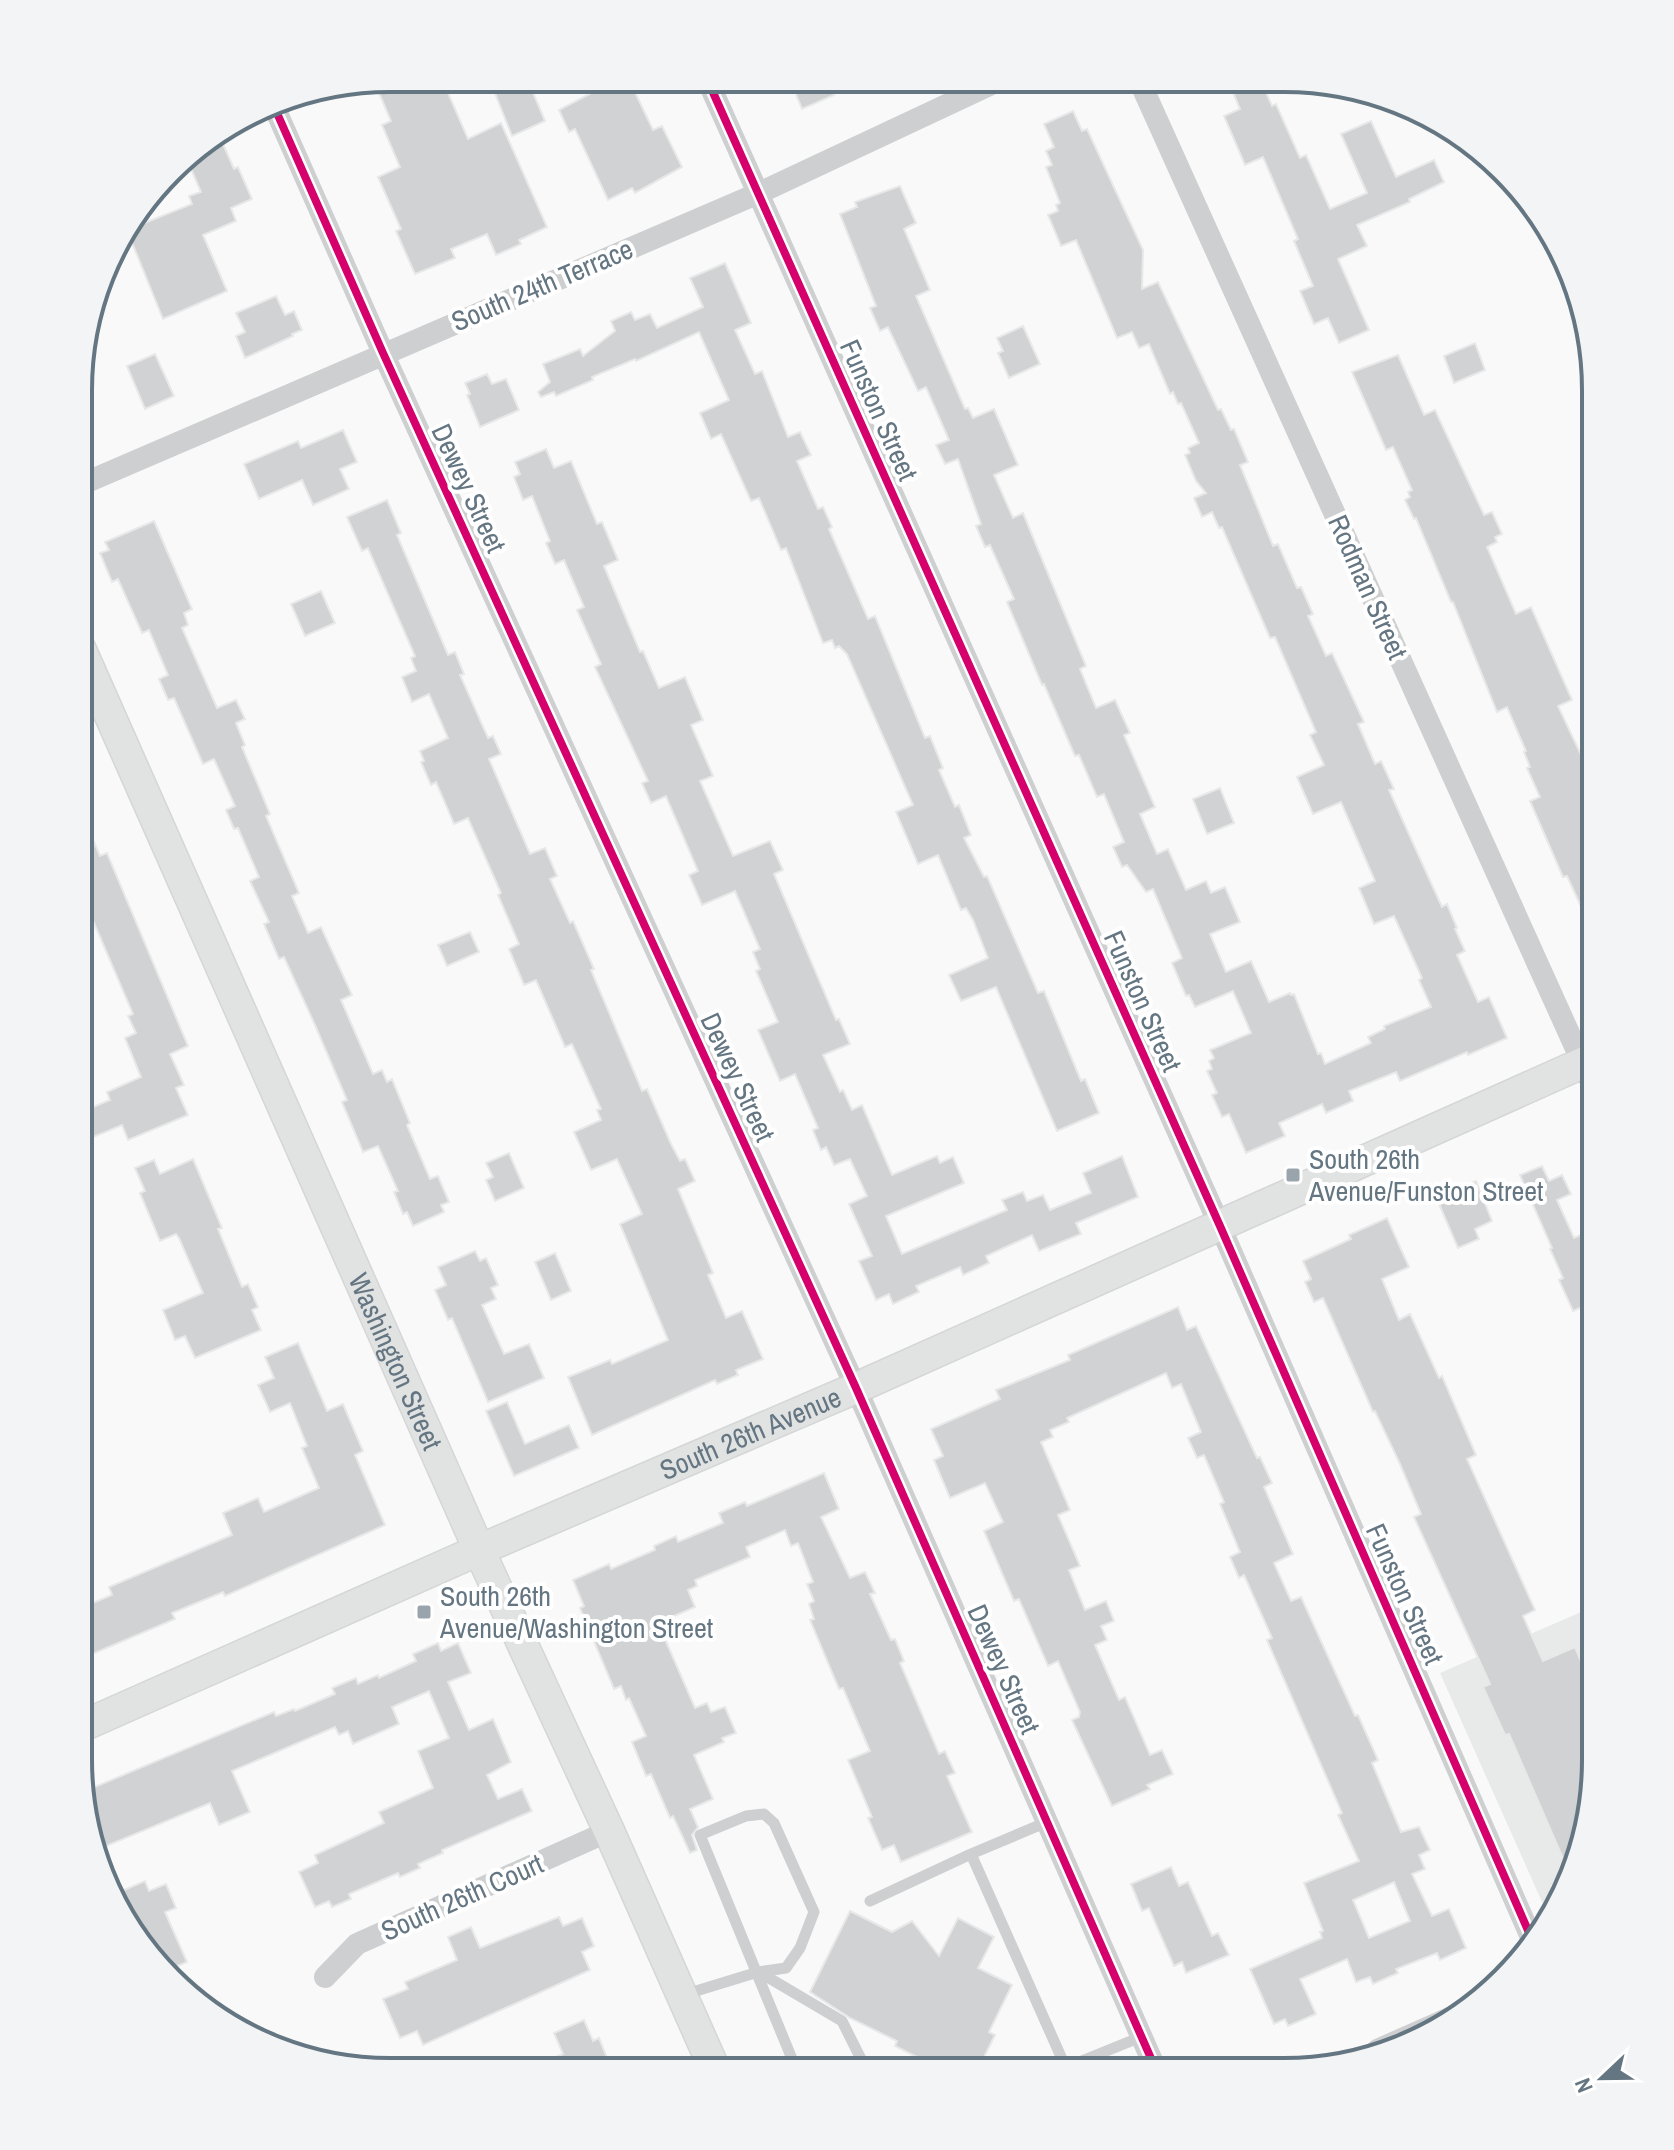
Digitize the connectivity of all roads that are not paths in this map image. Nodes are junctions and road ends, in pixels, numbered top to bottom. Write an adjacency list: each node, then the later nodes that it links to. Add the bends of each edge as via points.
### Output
1 (713, 92): 5 (street, Funston Street)
2 (974, 92): 5 (street, South 24th Terrace)
3 (1145, 92): 9 (street, Rodman Street)
4 (278, 114): 6 (street, Dewey Street)
5 (759, 193): 6 (street, South 24th Terrace); 11 (street, Funston Street)
6 (383, 353): 7 (street, South 24th Terrace); 12 (street, Dewey Street)
7 (92, 480)
8 (92, 675): 13 (street, Washington Street)
9 (1582, 1045)
10 (1582, 1063): 11 (street, South 26th Avenue)
11 (1220, 1226): 12 (street, South 26th Avenue); 19 (street, Funston Street)
12 (856, 1388): 13 (street, South 26th Avenue); 15 (street, Dewey Street)
13 (479, 1550): 14 (street, South 26th Avenue); 16 (street, Washington Street)
14 (92, 1722)
15 (1047, 1822): 17 (lane); 23 (street, Dewey Street)
16 (609, 1831): 21 (street, South 26th Court, via 357,1944); 22 (street, Washington Street)
17 (971, 1854): 18 (lane); 27 (lane)
18 (870, 1901)
19 (1528, 1931)
20 (758, 1972): 20 (lane, via 786,1968 814,1912 774,1823 764,1814 700,1835); 22 (lane); 25 (lane); 26 (lane, via 842,2021)
21 (325, 1977)
22 (682, 1995): 24 (street, Washington Street)
23 (1141, 2037): 28 (lane); 29 (street, Dewey Street)
24 (710, 2058)
25 (792, 2058)
26 (860, 2058)
27 (1057, 2058)
28 (1091, 2058)
29 (1151, 2058)

